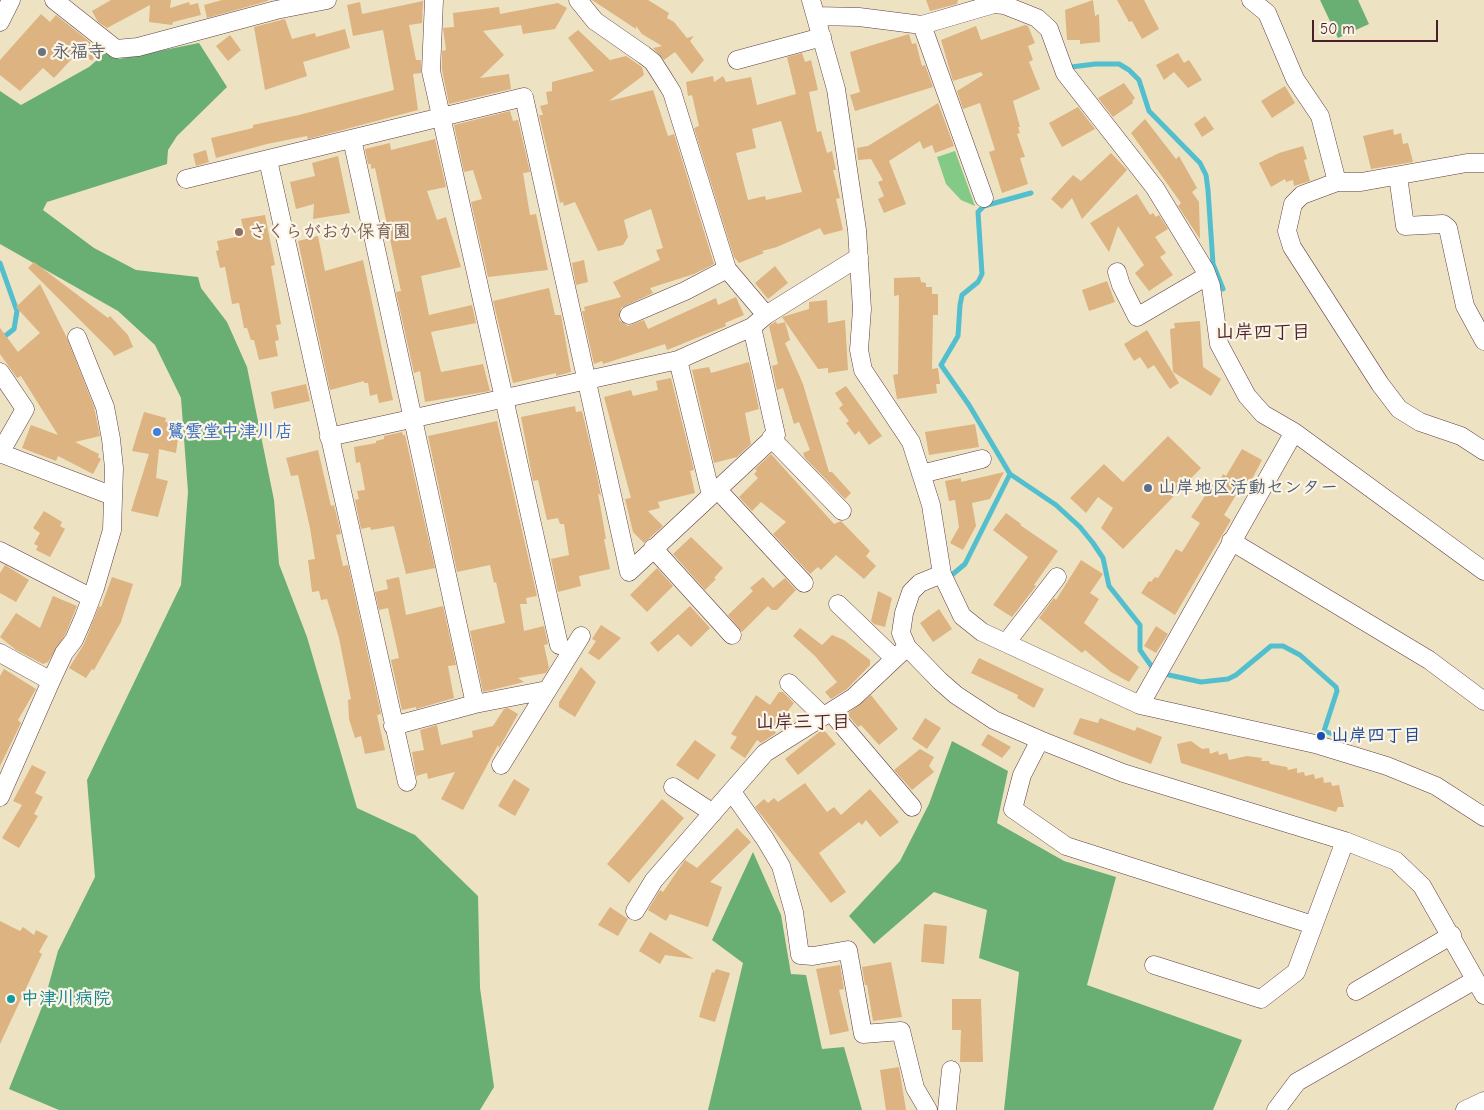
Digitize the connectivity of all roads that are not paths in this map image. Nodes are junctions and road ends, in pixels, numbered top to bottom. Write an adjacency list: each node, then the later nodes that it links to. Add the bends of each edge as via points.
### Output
1 (11, 0): 9 (street)
2 (54, 0): 3 (street, via 116,49 138,47 276,10)
3 (327, 0)
4 (434, 0): 13 (street, via 431,71)
5 (578, 0): 22 (street, via 602,27 653,62 672,92)
6 (1251, 0): 19 (street, via 1267,13 1295,79 1320,116)
7 (1004, 3): 10 (street); 24 (street, via 1037,18 1049,29 1065,73 1155,188)
8 (814, 8): 10 (street); 11 (street)
9 (0, 22)
10 (922, 25): 20 (street)
11 (822, 37): 12 (street); 21 (street, via 836,88)
12 (737, 60)
13 (441, 116): 14 (street); 32 (street, via 524,98); 33 (street)
14 (352, 139): 15 (street); 34 (street)
15 (268, 160): 18 (street); 36 (street)
16 (1484, 163): 17 (street, via 1467,163)
17 (1398, 176): 19 (street); 29 (street, via 1405,226 1443,224 1448,228 1465,306)
18 (186, 179)
19 (1337, 182): 38 (street, via 1302,195 1292,204 1287,231 1292,247 1399,409 1420,422 1461,436)
20 (984, 198)
21 (859, 257): 26 (street); 40 (street, via 862,309 859,350 863,370 911,442)
22 (728, 269): 25 (street); 26 (street)
23 (1117, 272): 24 (street, via 1137,317)
24 (1207, 276): 35 (street, via 1218,344 1247,396 1263,414)
25 (629, 315)
26 (766, 316): 27 (street)
27 (752, 327): 30 (street); 37 (street, via 776,435)
28 (77, 336): 42 (street, via 105,407 114,468)
29 (1484, 341)
30 (678, 360): 32 (street); 41 (street)
31 (0, 372): 42 (street, via 25,409 0,453)
32 (588, 381): 33 (street); 45 (street, via 629,572)
33 (504, 399): 34 (street); 56 (street)
34 (412, 420): 36 (street); 63 (street)
35 (1294, 432): 44 (street); 47 (street)
36 (329, 437): 66 (street)
37 (772, 438): 41 (street); 43 (street)
38 (1484, 451)
39 (982, 460): 40 (street)
40 (921, 474): 48 (street, via 931,505)
41 (714, 492): 45 (street); 50 (street)
42 (113, 496): 51 (street, via 112,530)
43 (842, 511)
44 (1231, 541): 62 (street, via 1429,660); 64 (street)
45 (653, 548): 53 (street)
46 (0, 551): 51 (street)
47 (1484, 571)
48 (942, 574): 55 (street, via 962,616 982,632); 58 (street, via 911,592 902,621)
49 (1057, 577): 55 (street)
50 (804, 583)
51 (90, 597): 59 (street, via 74,640)
52 (838, 604): 58 (street)
53 (732, 635)
54 (581, 636): 61 (street)
55 (1006, 643): 64 (street)
56 (559, 645)
57 (0, 652): 59 (street)
58 (900, 652): 65 (street, via 854,697); 67 (street, via 975,709)
59 (51, 681): 72 (street)
60 (789, 683): 65 (street)
61 (547, 690): 63 (street); 68 (street)
62 (1484, 701)
63 (475, 704): 66 (street)
64 (1140, 705): 75 (street, via 1315,744 1387,766 1436,786)
65 (827, 714): 71 (street, via 764,753); 73 (street)
66 (393, 726): 69 (street)
67 (1040, 740): 76 (street, via 1123,773); 78 (street, via 1022,775 1013,809 1066,846)
68 (501, 765)
69 (407, 782)
70 (673, 787): 74 (street)
71 (732, 792): 74 (street); 86 (street, via 781,866 794,912 800,955 848,950 863,1034 901,1031 915,1088)
72 (0, 797)
73 (912, 807)
74 (714, 813): 77 (street, via 654,880)
75 (1484, 817)
76 (1345, 841): 78 (street); 79 (street, via 1396,861 1412,874)
77 (635, 910)
78 (1313, 925): 80 (street, via 1296,972 1261,999)
79 (1452, 935): 81 (street); 82 (street)
80 (1154, 965)
81 (1475, 980): 83 (street); 88 (street, via 1297,1082)
82 (1356, 991)
83 (1484, 995)
84 (951, 1070): 87 (street)
85 (1484, 1101): 89 (street)
86 (928, 1110)
87 (947, 1110)
88 (1276, 1110)
89 (1465, 1110)

